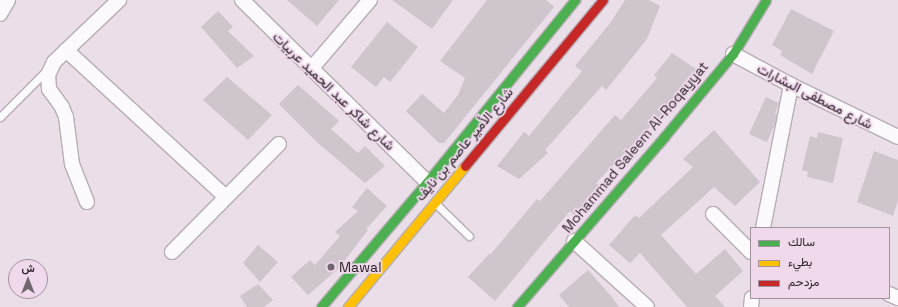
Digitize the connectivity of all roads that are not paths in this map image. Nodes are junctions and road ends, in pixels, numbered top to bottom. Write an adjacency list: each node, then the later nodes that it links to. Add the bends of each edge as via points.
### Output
1 (8, 0): 8 (street)
2 (119, 0): 9 (street)
3 (242, 0): 12 (street, شارع شاكر عبد الحميد عربيات)
4 (370, 0): 12 (street)
5 (575, 0): 17 (main road, شارع الأمير عاصم بن نايف)
6 (603, 0): 20 (main road, شارع الأمير عاصم بن نايف)
7 (766, 0): 10 (main road, Mohammad Saleem Al-Roqayyat)
8 (0, 14)
9 (66, 50): 11 (street); 18 (street)
10 (733, 54): 13 (street, شارع مصطفى البشارات); 24 (main road, Mohammad Saleem Al-Roqayyat)
11 (50, 68): 14 (lane); 19 (street, via 49,89 66,117 72,164)
12 (311, 70): 17 (street, شارع شاكر عبد الحميد عربيات)
13 (791, 85): 15 (street, شارع مصطفى البشارات); 22 (street)
14 (0, 117)
15 (898, 137)
16 (279, 144): 18 (street)
17 (427, 182): 27 (main road, شارع الأمير عاصم بن نايف)
18 (226, 197): 26 (street)
19 (87, 202)
20 (434, 202): 23 (lane); 28 (main road, شارع الأمير عاصم بن نايف)
21 (713, 214): 25 (street)
22 (763, 227)
23 (469, 236)
24 (574, 241): 29 (main road, Mohammad Saleem Al-Roqayyat); 30 (street)
25 (750, 251)
26 (172, 252)
27 (321, 307)
28 (348, 307)
29 (517, 307)
30 (647, 307)

